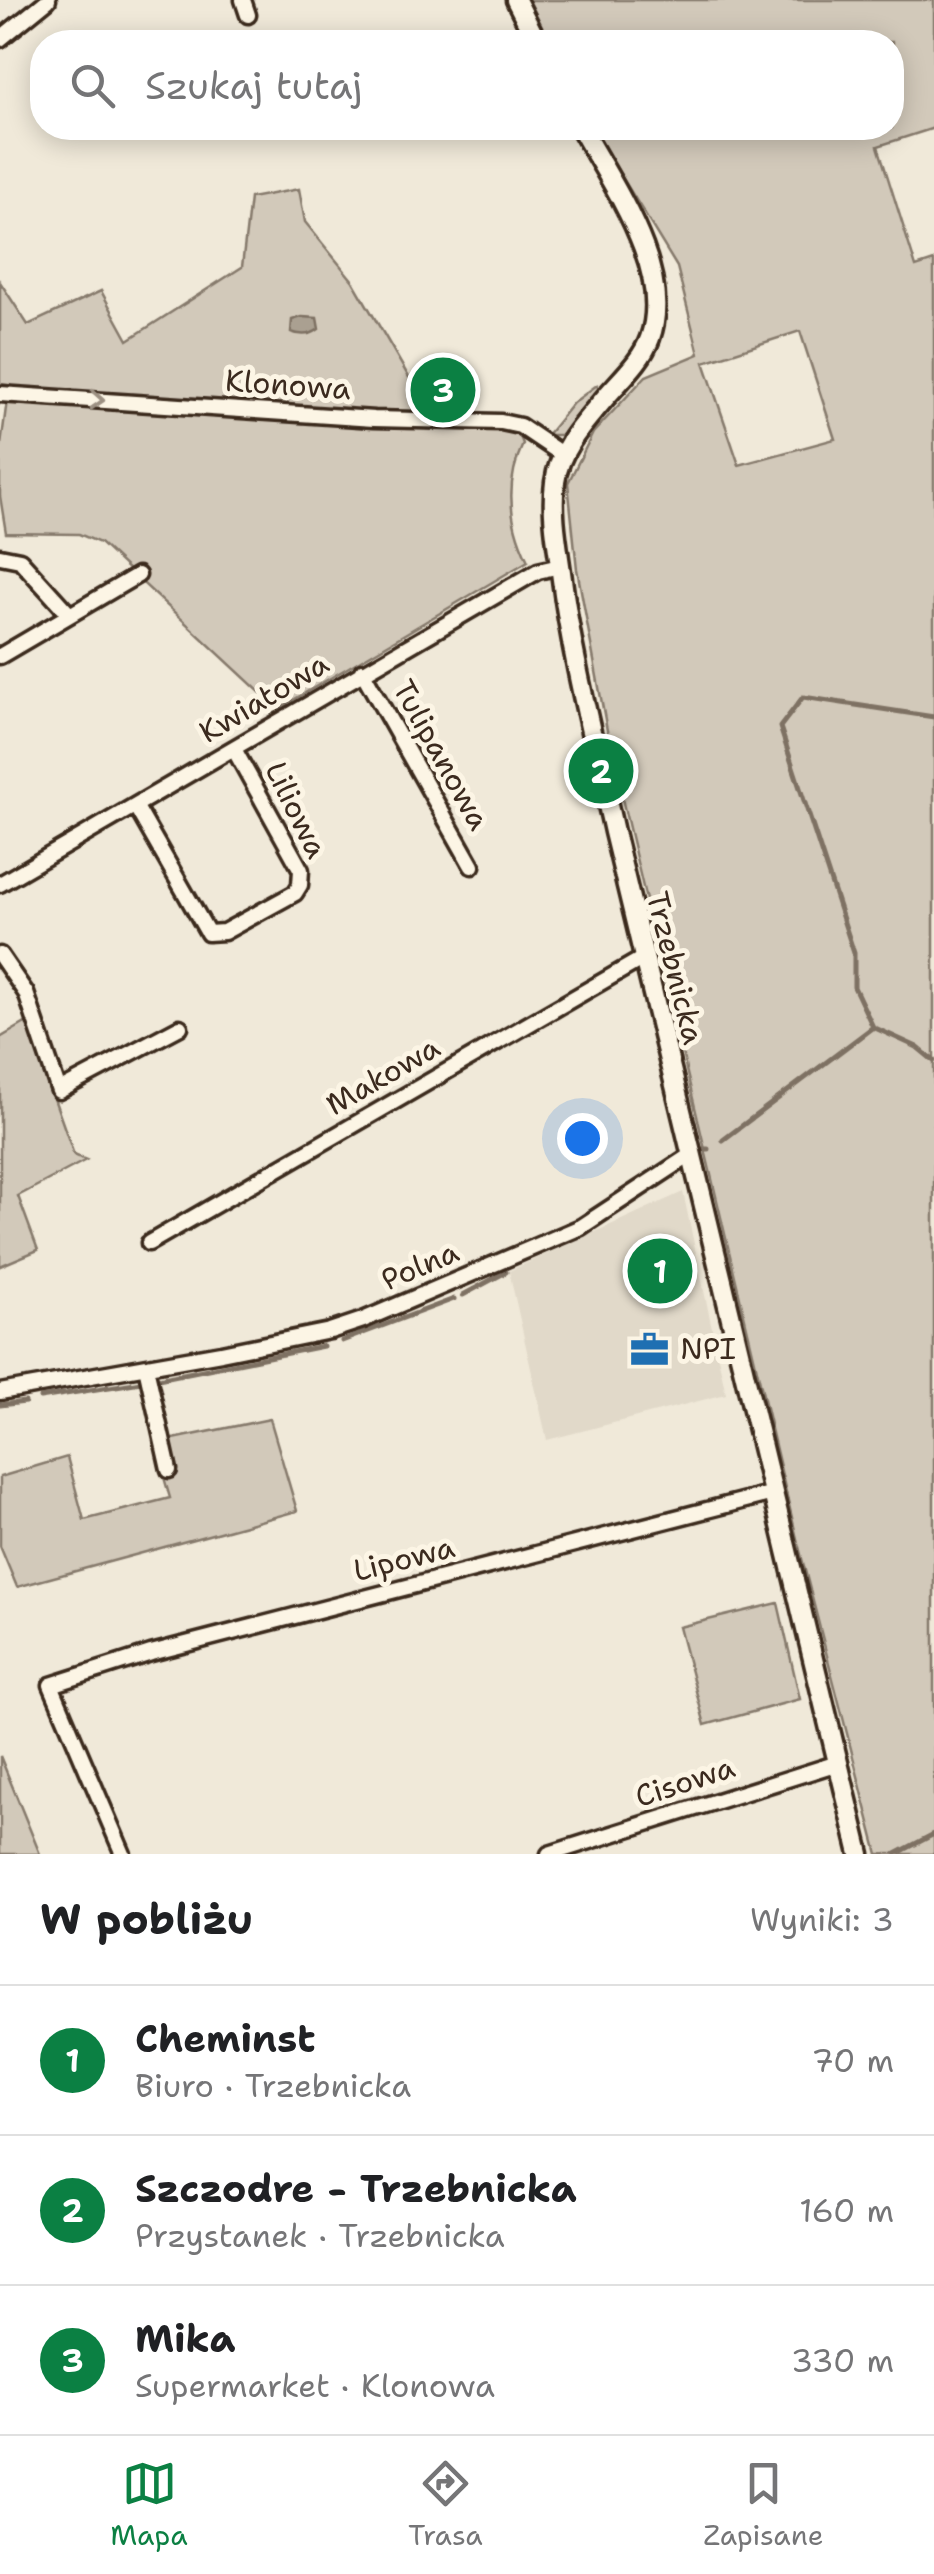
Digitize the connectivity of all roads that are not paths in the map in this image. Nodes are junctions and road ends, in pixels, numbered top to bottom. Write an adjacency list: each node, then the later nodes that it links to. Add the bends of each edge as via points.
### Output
1 (48, 0): 4 (street)
2 (516, 0): 3 (street)
3 (531, 30)
4 (0, 39)
5 (588, 140): 7 (street, Trzebnicka, via 645,251 656,298 650,338)
6 (0, 394): 7 (street, Klonowa, one-way to 7, via 484,420 520,426)
7 (563, 456): 9 (street, Trzebnicka, via 554,496)
8 (0, 556): 11 (street, via 20,560)
9 (560, 566): 13 (street, Kwiatowa, via 538,571); 18 (street, Trzebnicka, via 580,685)
10 (138, 575): 11 (street)
11 (69, 614): 12 (street)
12 (0, 656)
13 (362, 671): 14 (street, Kwiatowa); 16 (street, Tulipanowa)
14 (234, 750): 15 (street, Kwiatowa); 15 (street, Liliowa, via 301,870 294,894 224,932 208,933)
15 (136, 807): 17 (street, Kwiatowa)
16 (472, 866)
17 (0, 884)
18 (645, 956): 21 (street, Trzebnicka); 22 (street, Makowa)
19 (1, 960): 20 (street, via 26,994 60,1091)
20 (180, 1027)
21 (692, 1154): 23 (street, Polna, via 581,1228 380,1313 330,1331); 26 (street, Trzebnicka)
22 (149, 1243)
23 (146, 1367): 24 (street, Polna); 25 (street)
24 (0, 1392)
25 (169, 1470)
26 (773, 1493): 27 (street, Trzebnicka); 28 (street, Lipowa, via 151,1653 51,1685)
27 (838, 1763): 29 (street, Cisowa); 30 (street, Trzebnicka)
28 (124, 1854)
29 (550, 1854)
30 (860, 1854)

